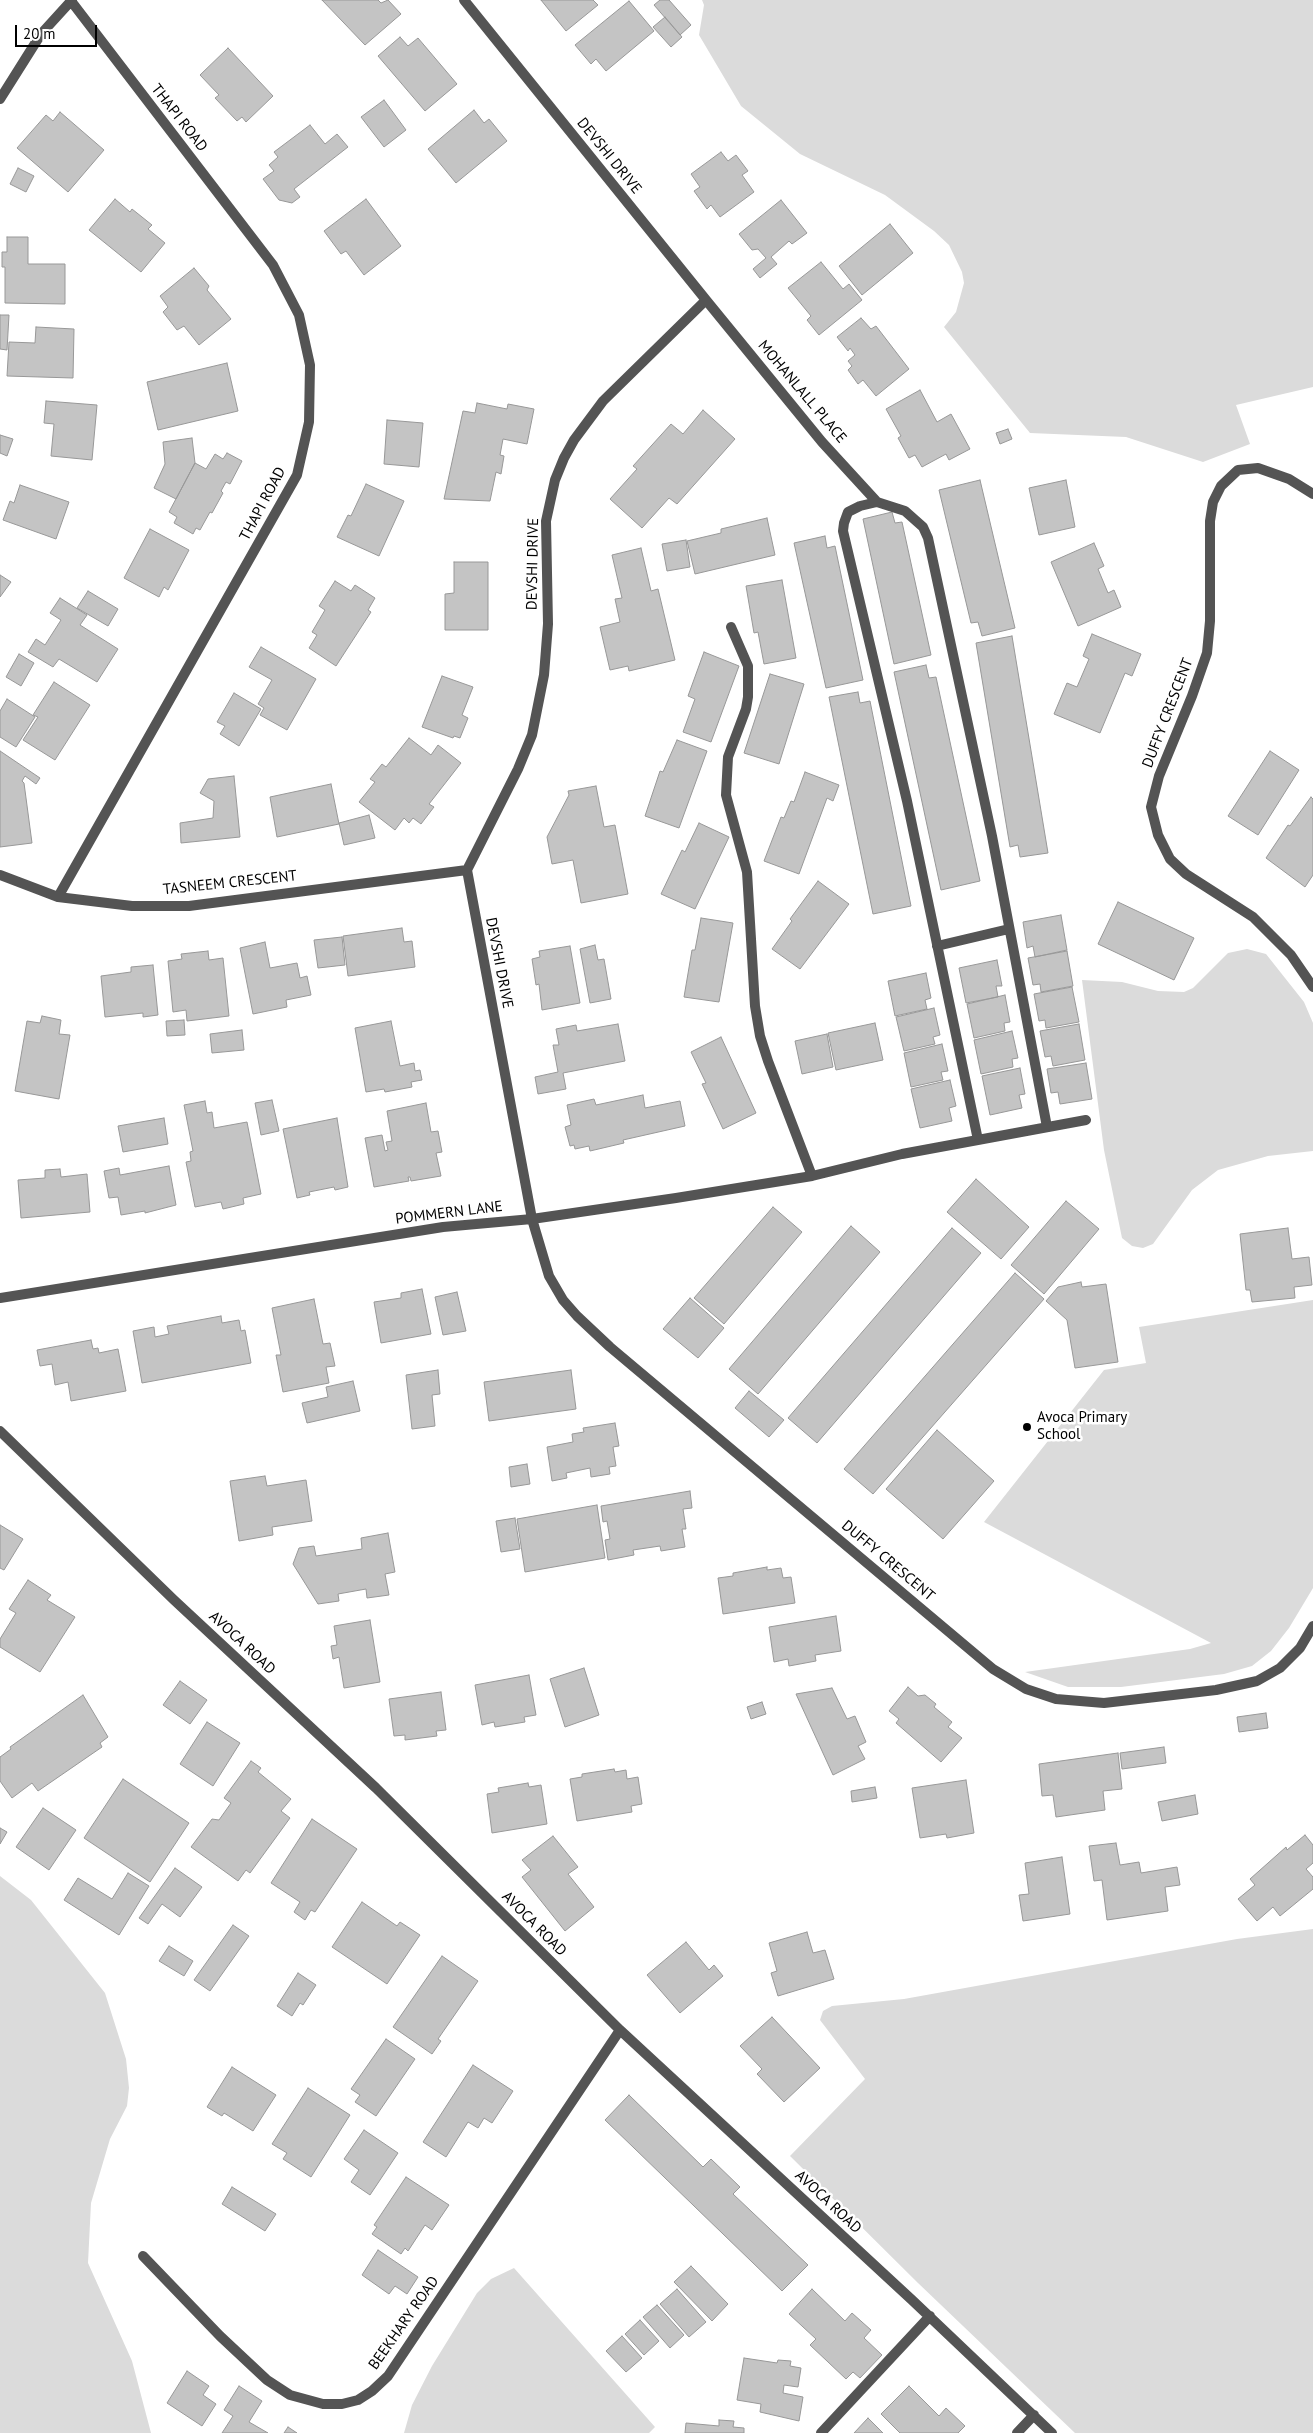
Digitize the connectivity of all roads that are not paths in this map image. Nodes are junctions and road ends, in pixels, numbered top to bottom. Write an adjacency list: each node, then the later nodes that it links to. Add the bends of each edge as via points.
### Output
1 (464, 0): 4 (street, DEVSHI DRIVE)
2 (71, 1): 3 (street, via 41,34); 10 (street, THAPI ROAD, via 273,265 299,314 310,365 309,422 297,475)
3 (0, 99)
4 (706, 300): 6 (street, MOHANLALL PLACE, via 822,442); 8 (street, DEVSHI DRIVE, via 603,401 564,458 555,480 546,522 548,624 544,675 532,734 518,769)
5 (1313, 494): 13 (street, DUFFY CRESCENT, via 1288,478 1258,468 1238,470 1221,486 1213,502 1210,521 1207,653 1159,776 1151,807 1158,835 1170,859 1186,874 1253,917 1291,955)
6 (877, 502): 11 (street, via 905,511 916,519 928,538); 12 (street, via 848,512 844,531)
7 (731, 627): 17 (street, via 748,666 748,697 728,757 726,795 747,872 755,1006 768,1061)
8 (466, 870): 10 (street, TASNEEM CRESCENT, via 189,906 132,906); 18 (street, DEVSHI DRIVE)
9 (0, 875): 10 (street, TASNEEM CRESCENT)
10 (58, 897)
11 (1009, 929): 12 (street); 15 (street)
12 (937, 946): 16 (street)
13 (1313, 987)
14 (1086, 1120): 15 (street, POMMERN LANE)
15 (1047, 1127): 16 (street, POMMERN LANE)
16 (978, 1140): 17 (street, POMMERN LANE)
17 (812, 1176): 18 (street, POMMERN LANE)
18 (532, 1219): 19 (street, POMMERN LANE, via 442,1227); 21 (street, DUFFY CRESCENT, via 549,1276 562,1300 577,1316 993,1669 1026,1689 1056,1698 1104,1703 1216,1690 1257,1681 1280,1668 1300,1648)
19 (0, 1298)
20 (0, 1431): 22 (street, AVOCA ROAD, via 174,1600 376,1788)
21 (1313, 1626)
22 (620, 2030): 23 (street, BEEKHARY ROAD, via 388,2376 358,2400 323,2404 290,2396 267,2380 220,2336); 24 (street, AVOCA ROAD)
23 (143, 2256)
24 (930, 2316): 25 (street, AVOCA ROAD); 26 (street)
25 (1034, 2415): 27 (street); 28 (street, AVOCA ROAD)
26 (821, 2433)
27 (1017, 2433)
28 (1052, 2433)

